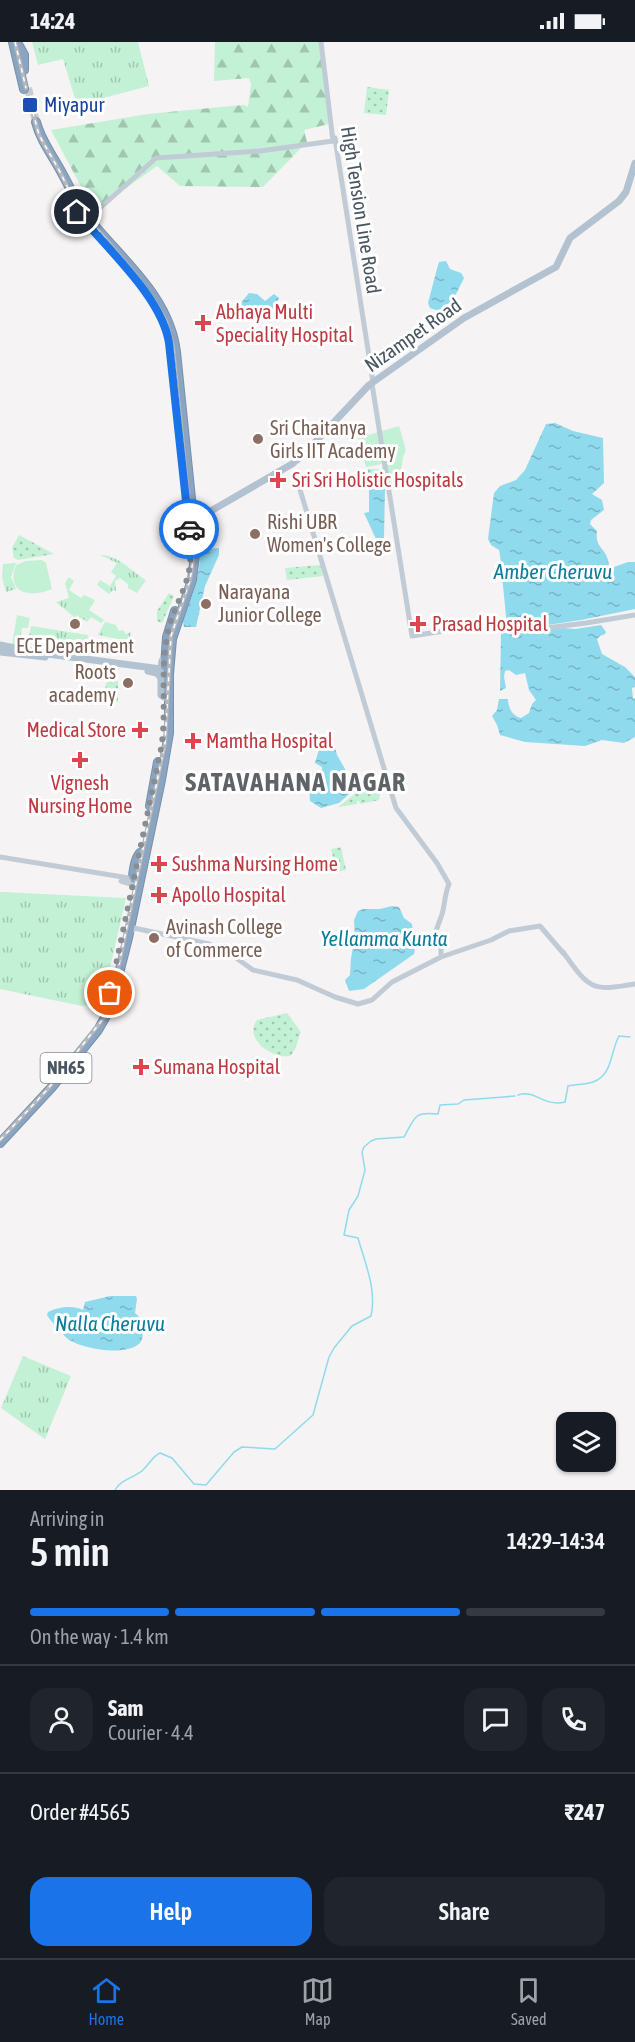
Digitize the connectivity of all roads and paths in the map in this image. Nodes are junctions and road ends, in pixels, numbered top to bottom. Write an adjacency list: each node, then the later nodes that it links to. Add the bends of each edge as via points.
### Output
1 (14, 42): 4 (highway)
2 (322, 42): 3 (main road, High Tension Line Road)
3 (326, 79): 6 (main road, High Tension Line Road); 7 (main road, High Tension Line Road, via 332,141)
4 (26, 88)
5 (34, 122): 9 (highway, NH65, via 38,140)
6 (334, 143): 7 (main road); 12 (main road, High Tension Line Road)
7 (260, 152): 10 (main road, via 157,158 99,208)
8 (635, 164): 12 (main road, Nizampet Road, via 618,203 572,237 556,268 464,318)
9 (56, 167): 10 (highway, NH65, via 77,204); 11 (highway, NH65, via 77,212)
10 (92, 221): 11 (highway, NH65)
11 (118, 256): 13 (highway, NH65, via 165,326)
12 (372, 382): 15 (main road, Nizampet Road, via 299,459 197,519); 16 (main road, Nizampet Road, via 295,464); 19 (main road, High Tension Line Road, via 413,635)
13 (177, 393): 15 (highway, NH65, via 183,408); 16 (highway, NH65)
14 (295, 473): 29 (main road, via 398,813 449,884 436,927)
15 (192, 511): 16 (highway, NH65)
16 (192, 525): 17 (highway, NH65, via 195,563)
17 (182, 599): 20 (highway, NH65, via 168,628); 24 (highway, NH65, via 172,639 169,733)
18 (635, 614): 19 (main road, via 534,628 496,622); 19 (main road, via 533,629)
19 (481, 624)
20 (165, 647): 22 (main road, via 161,669); 23 (highway, NH65)
21 (0, 649): 22 (main road)
22 (156, 670): 23 (main road)
23 (164, 697): 24 (highway, NH65)
24 (163, 752): 26 (highway, NH65); 26 (highway, NH65)
25 (0, 858): 26 (main road)
26 (135, 882): 27 (highway, NH65)
27 (129, 928): 31 (main road, via 211,945); 31 (main road, via 209,943 228,950); 33 (highway, NH65, via 110,1009 98,1030)
28 (491, 939): 29 (main road); 30 (main road); 32 (main road, via 513,928 538,924 587,983 603,988)
29 (441, 955): 30 (main road)
30 (421, 965): 31 (main road, via 392,982 372,1000 360,1004 297,979)
31 (250, 966)
32 (635, 984)
33 (34, 1104): 34 (highway, NH65); 35 (highway, NH65)
34 (0, 1137)
35 (0, 1143)

